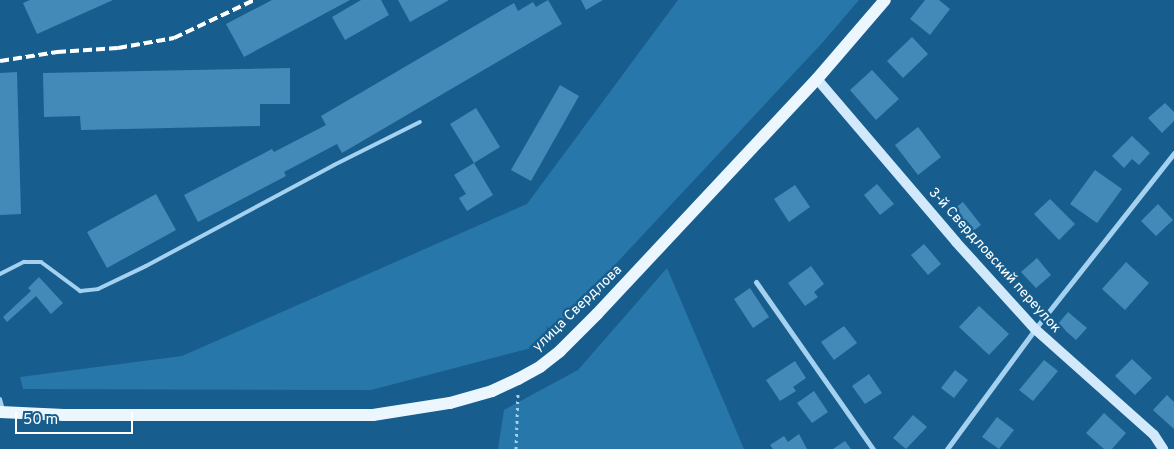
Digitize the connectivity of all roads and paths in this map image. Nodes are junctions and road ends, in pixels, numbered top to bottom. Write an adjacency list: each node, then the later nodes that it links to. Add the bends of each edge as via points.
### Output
1 (885, 0): 2 (main road, улица Свердлова)
2 (817, 79): 7 (main road, 3-й Свердловский переулок); 8 (main road, улица Свердлова, via 597,314 560,351)
3 (420, 122): 5 (lane, via 98,289 80,291 41,262 24,262)
4 (1174, 153): 7 (street)
5 (0, 274)
6 (756, 282): 12 (street)
7 (1035, 329): 13 (street); 14 (main road, 3-й Свердловский переулок, via 1154,435)
8 (518, 379): 10 (main road, улица Свердлова, via 492,391 450,403 373,415); 11 (path)
9 (0, 399): 10 (lane)
10 (1, 412)
11 (516, 449)
12 (873, 449)
13 (946, 449)
14 (1163, 449)

